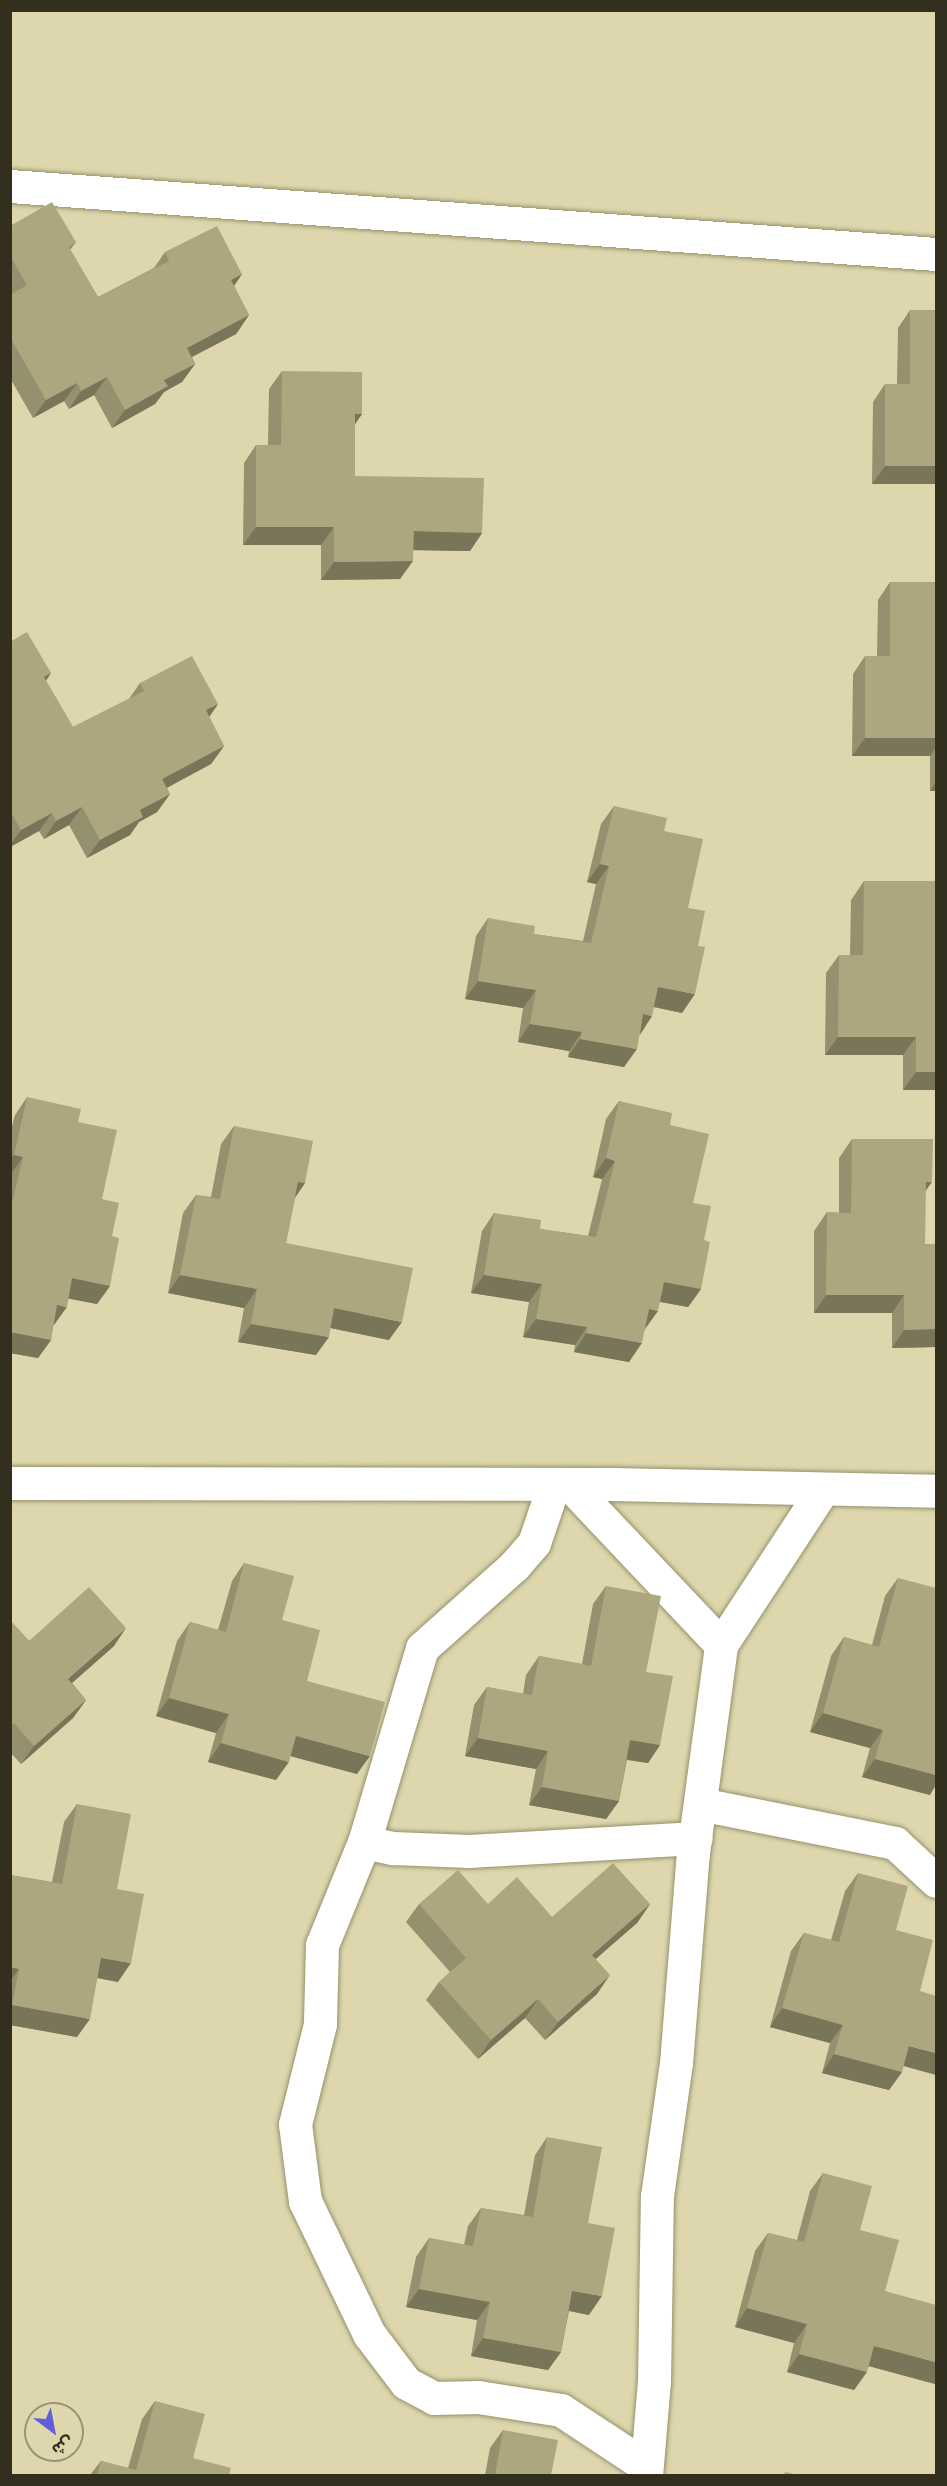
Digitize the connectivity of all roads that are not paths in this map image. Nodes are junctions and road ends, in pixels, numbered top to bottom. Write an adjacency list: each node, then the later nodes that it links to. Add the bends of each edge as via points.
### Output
1 (10, 186): 2 (street)
2 (936, 254)
3 (10, 1483): 4 (street)
4 (561, 1484): 5 (street); 7 (street); 10 (street, via 534,1543 514,1566 422,1648)
5 (823, 1488): 6 (street); 7 (street)
6 (936, 1491)
7 (721, 1645): 8 (street)
8 (700, 1804): 9 (street); 11 (street, via 895,1843)
9 (696, 1838): 10 (street, via 469,1851 393,1848); 12 (street, via 676,2063 657,2196 654,2380)
10 (364, 1842): 12 (street, via 322,1945 320,2024 295,2124 305,2201 369,2334 406,2383 435,2398 478,2397 561,2410)
11 (936, 1881)
12 (646, 2471)

